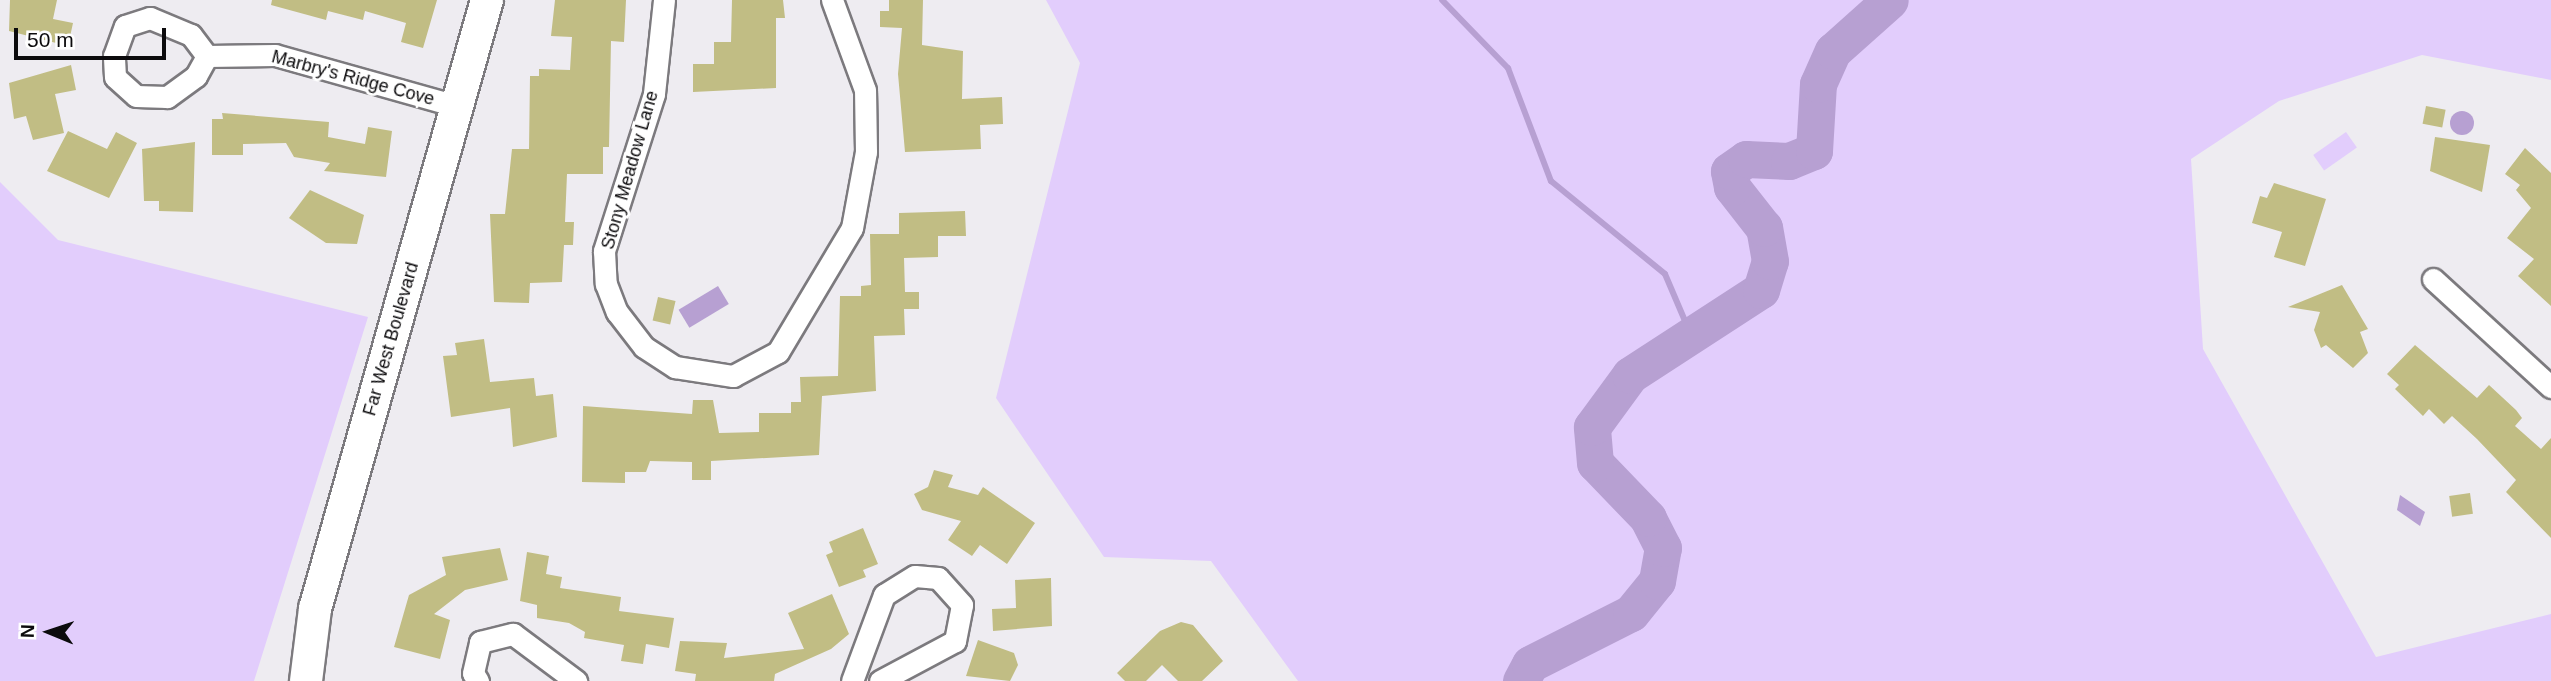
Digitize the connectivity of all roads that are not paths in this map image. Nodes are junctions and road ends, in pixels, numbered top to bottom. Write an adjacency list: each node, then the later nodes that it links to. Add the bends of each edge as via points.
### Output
1 (487, 0): 5 (street, Far West Boulevard)
2 (664, 0): 3 (street, Stony Meadow Lane, via 654,94 604,251 606,284 617,312 644,347 675,367 733,376 778,352 852,228 866,152 865,90)
3 (832, 0)
4 (207, 56): 4 (street, via 191,35 169,20 136,20 120,38 116,77 136,96 167,97 196,76); 5 (street, Marbry's Ridge Cove, via 275,55)
5 (457, 106): 8 (street, Far West Boulevard, via 315,609)
6 (2433, 279): 7 (street)
7 (2551, 387)
8 (306, 681)
9 (478, 681): 10 (street, via 473,673 480,642 513,634)
10 (576, 681)
11 (852, 681): 12 (street, via 884,595 915,576 938,578 962,605 954,641)
12 (880, 681)

